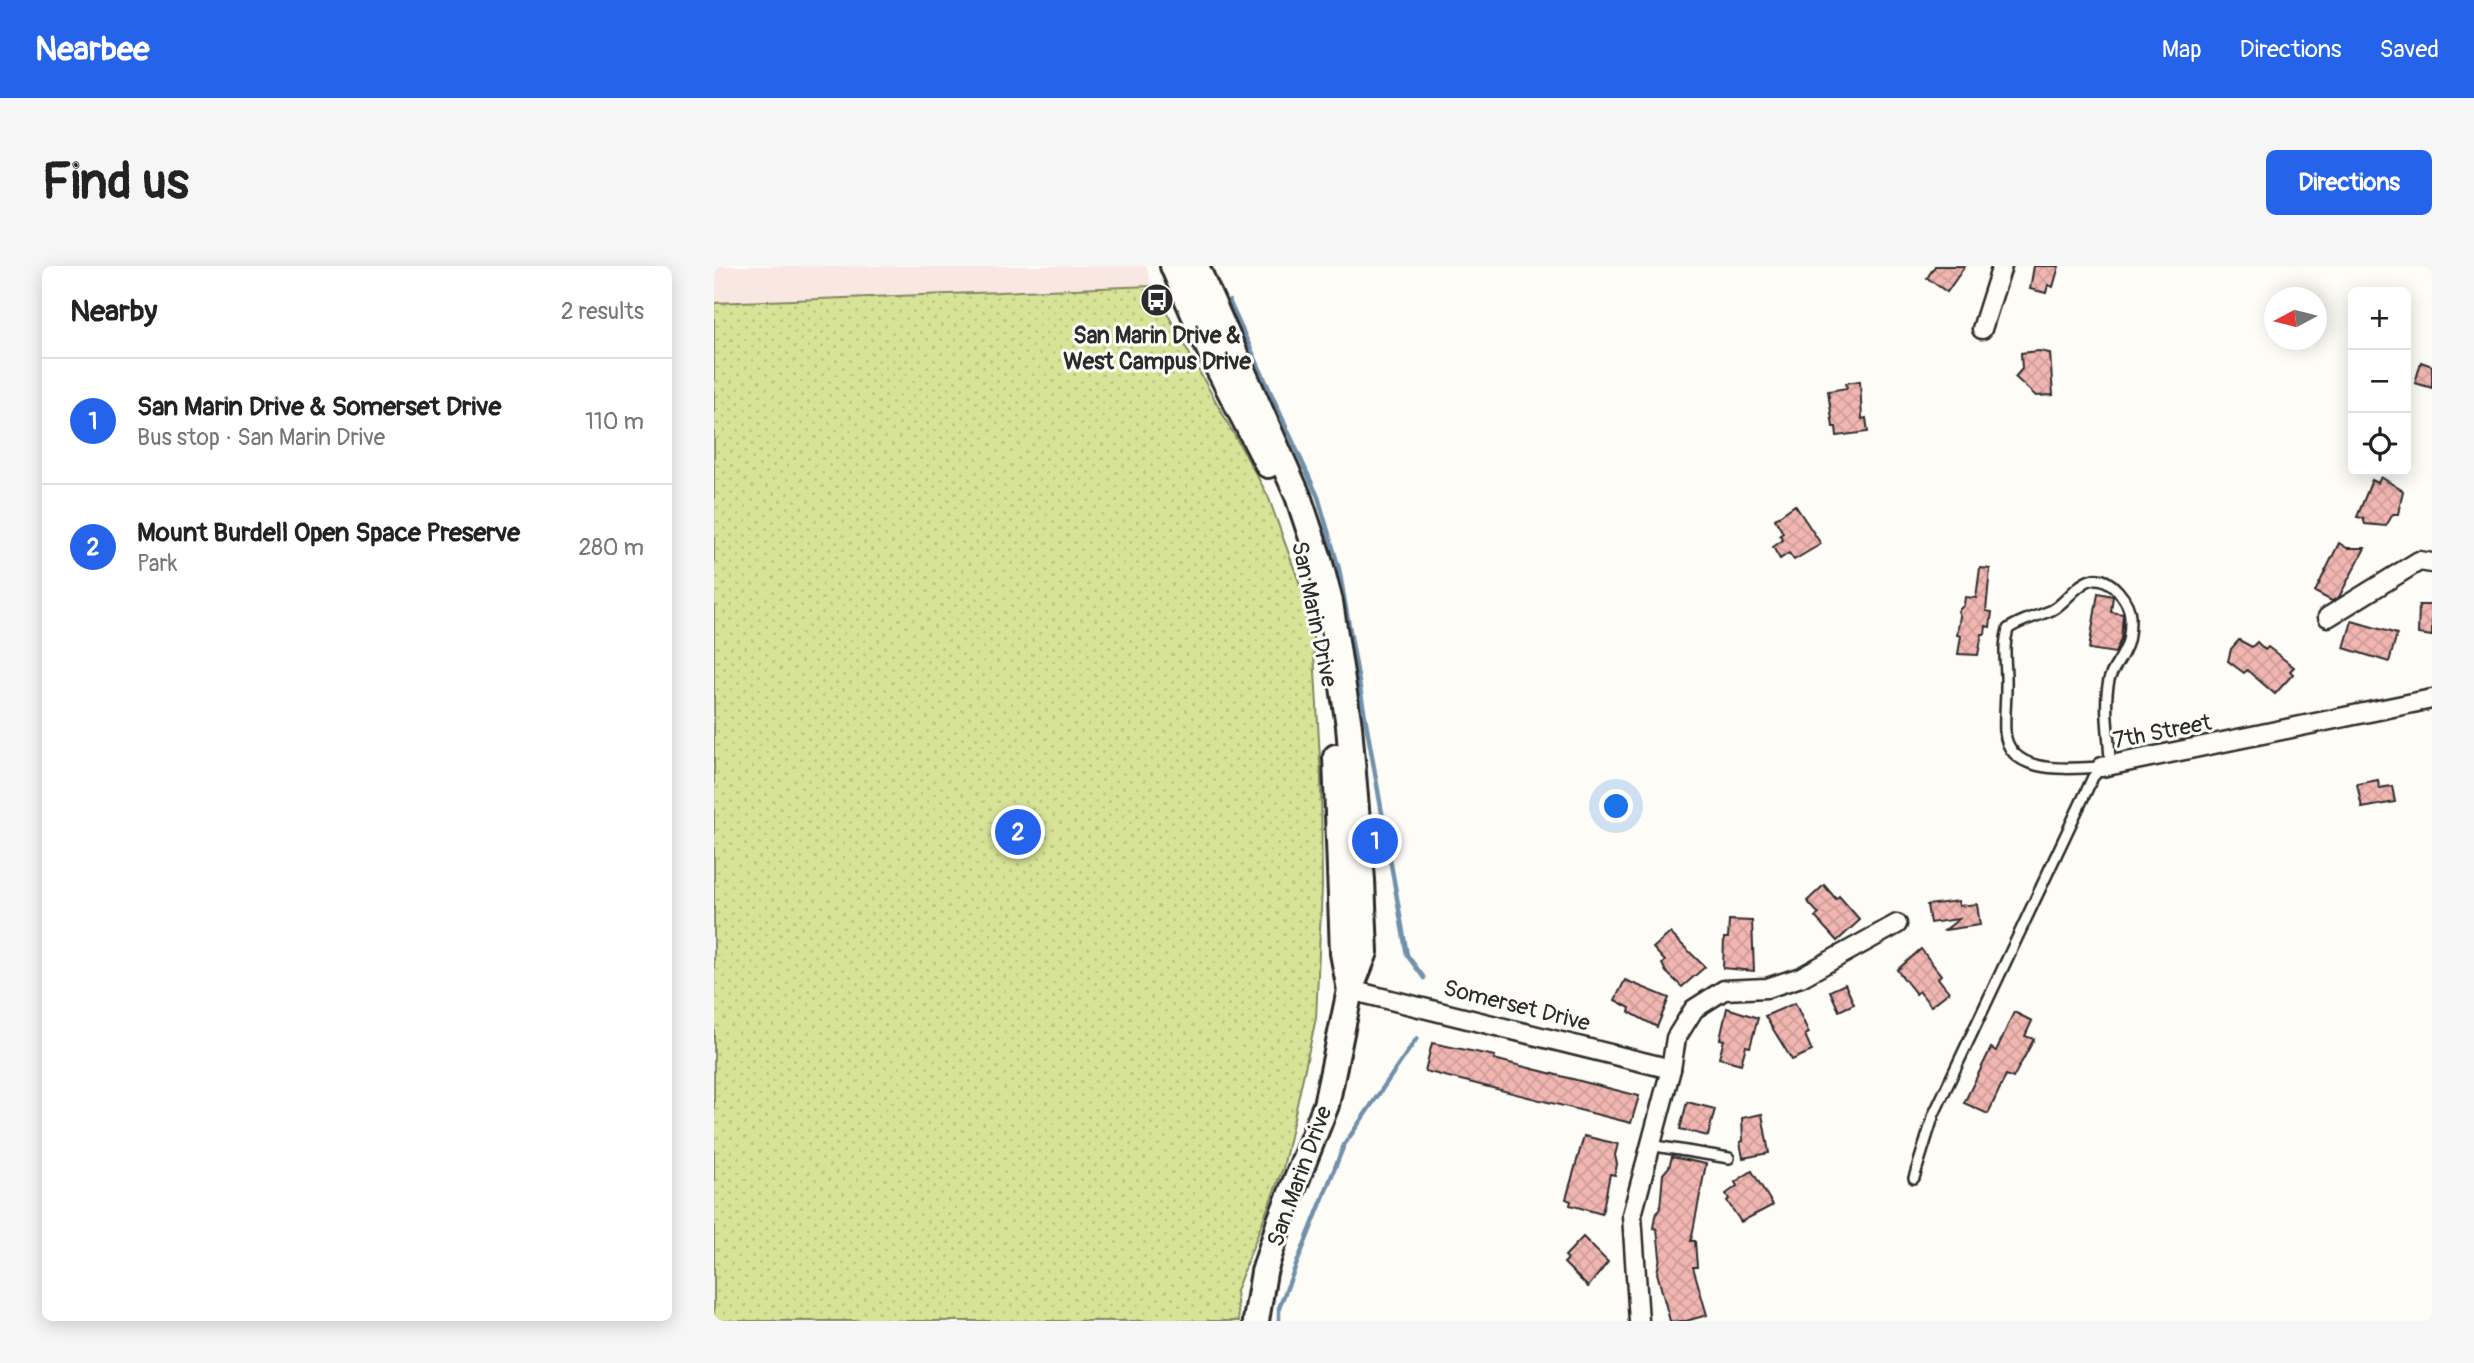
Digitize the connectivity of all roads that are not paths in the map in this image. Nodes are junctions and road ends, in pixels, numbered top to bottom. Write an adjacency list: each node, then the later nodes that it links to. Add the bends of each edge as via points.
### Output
1 (1173, 266): 10 (main road, San Marin Drive, via 1213,358 1290,509 1309,566 1335,722 1343,953)
2 (1196, 266): 10 (main road, San Marin Drive, via 1298,496 1330,602 1349,726 1362,892 1365,952)
3 (2002, 266): 4 (street)
4 (1982, 329)
5 (2432, 563): 6 (street, via 2419,561)
6 (2328, 617)
7 (2432, 699): 8 (street, 7th Street)
8 (2106, 766): 8 (lane, via 2048,769 2030,764 2012,750 2005,735 2003,645 2008,629 2055,609 2075,588 2093,580 2115,588 2127,602 2131,617 2126,649 2109,678); 14 (lane, 7th Street, via 2093,777 1992,988 1934,1114)
9 (1897, 924): 11 (street, via 1801,977 1767,988 1724,990 1694,1009 1676,1038)
10 (1350, 990): 11 (street, Somerset Drive); 15 (main road, San Marin Drive, via 1326,1105 1280,1221 1264,1272)
11 (1671, 1069): 12 (street)
12 (1649, 1145): 13 (lane); 16 (street, via 1632,1215)
13 (1729, 1158)
14 (1914, 1178)
15 (1256, 1321)
16 (1639, 1321)

